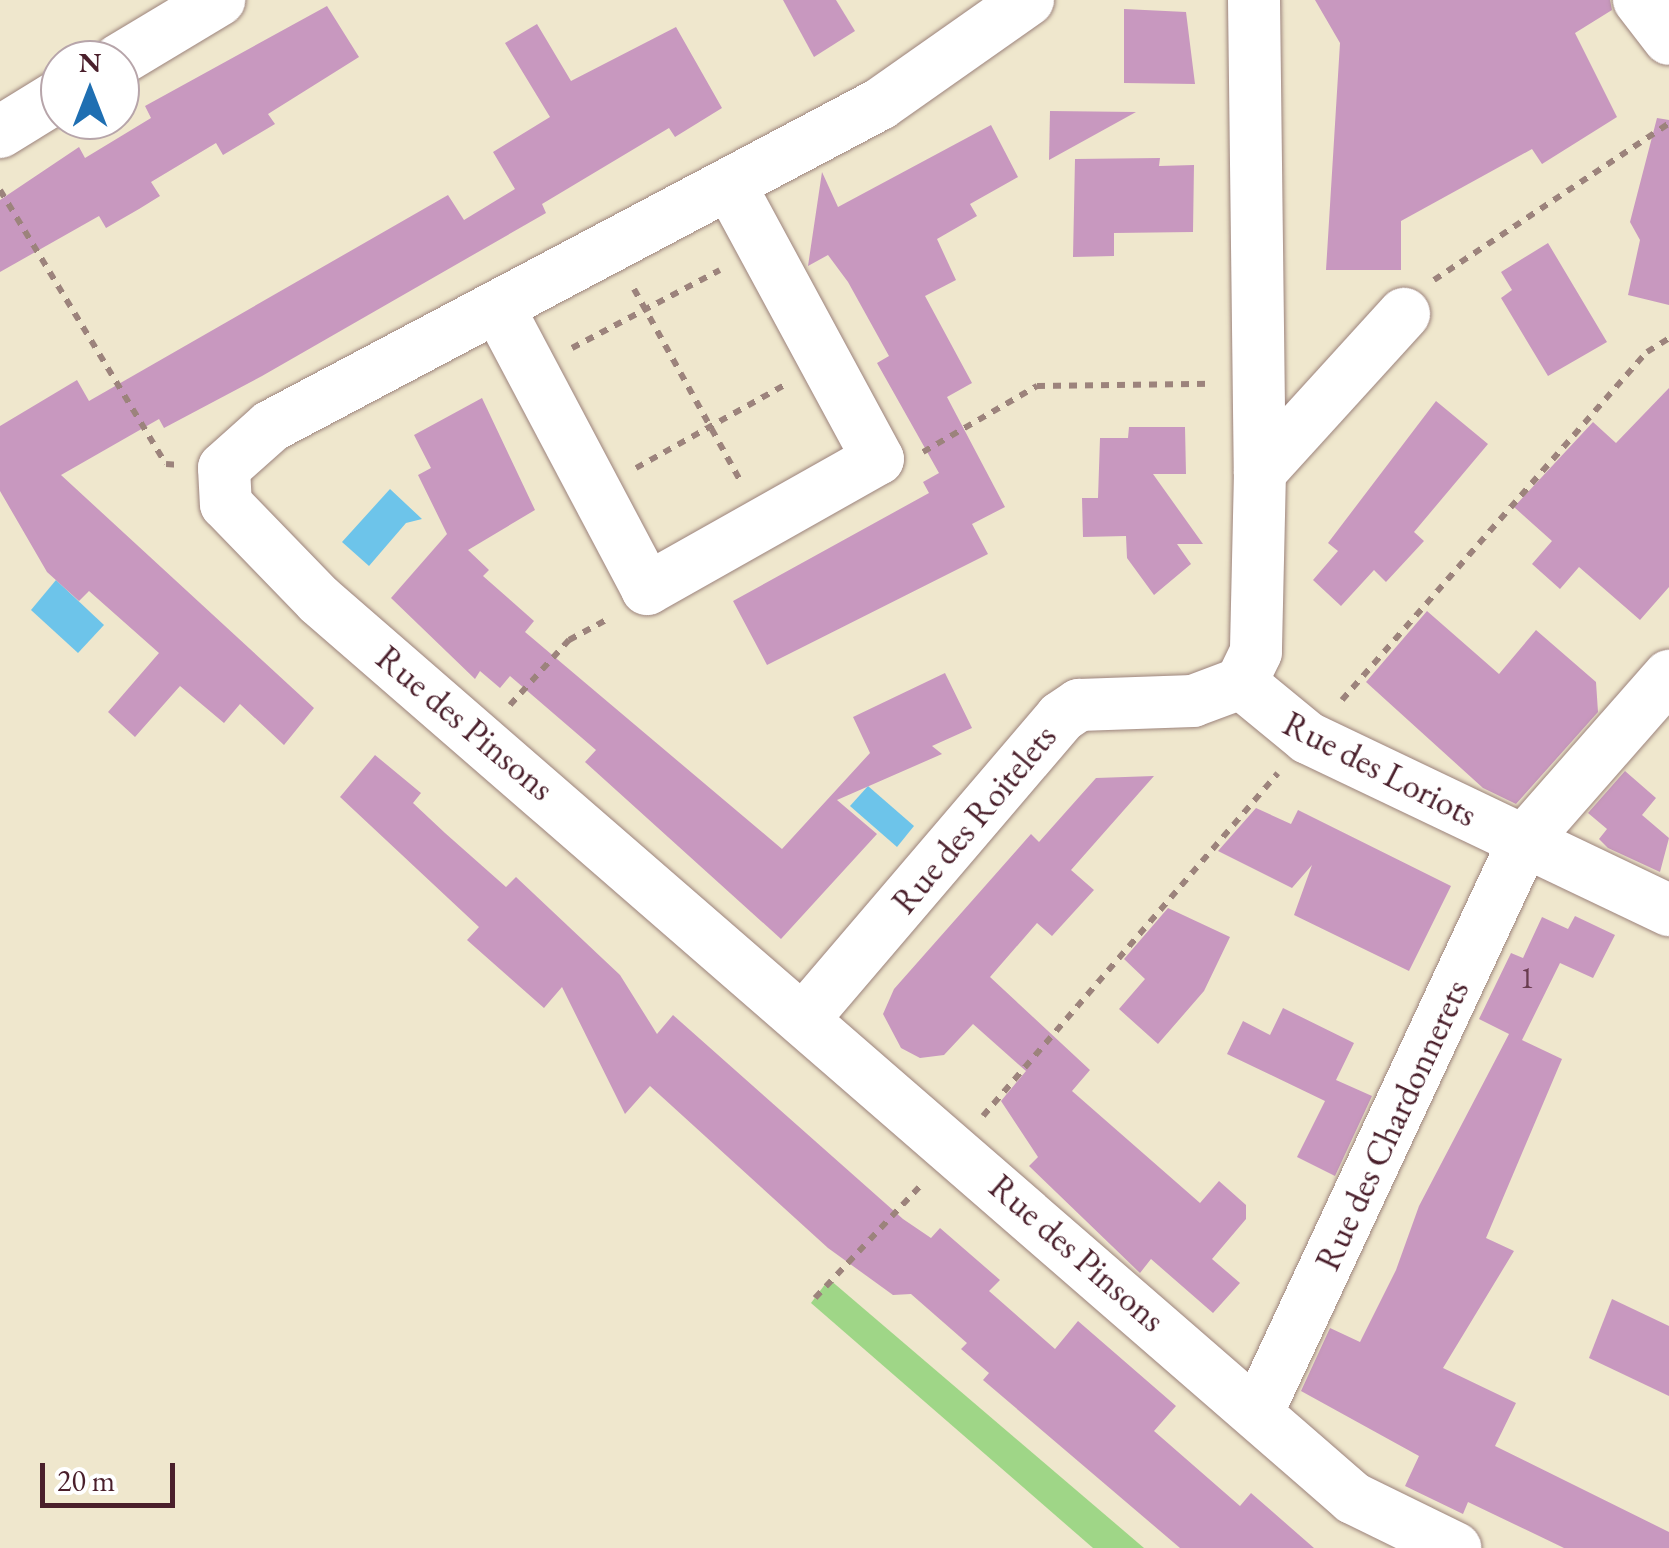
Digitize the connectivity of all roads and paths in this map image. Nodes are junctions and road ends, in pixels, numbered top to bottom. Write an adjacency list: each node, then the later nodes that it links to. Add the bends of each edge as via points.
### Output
1 (219, 0): 6 (street)
2 (1028, 0): 10 (street, via 880,104)
3 (1254, 0): 20 (street)
4 (1640, 0): 5 (street)
5 (1669, 40)
6 (140, 47)
7 (40, 108): 9 (street)
8 (1669, 123): 16 (path, via 1451,261)
9 (0, 132)
10 (730, 186): 12 (street); 13 (street)
11 (0, 190): 23 (path, via 166,464)
12 (613, 246): 14 (street); 15 (path)
13 (762, 248): 15 (path); 18 (street)
14 (498, 306): 19 (street); 23 (street, via 271,426)
15 (645, 310): 19 (path); 21 (path)
16 (1404, 314): 20 (street)
17 (1669, 338): 30 (path, via 1647,352)
18 (825, 362): 21 (path); 22 (street)
19 (530, 369): 24 (street)
20 (1274, 403): 22 (path, via 1037,386 903,464); 28 (street, via 1260,472 1256,652)
21 (711, 428): 24 (path); 25 (path)
22 (878, 459): 25 (street)
23 (224, 468): 29 (street, Rue des Pinsons, via 226,504 319,600)
24 (595, 490): 26 (street)
25 (765, 524): 26 (street)
26 (646, 590): 29 (path, via 569,640)
27 (1669, 676): 31 (street, Rue des Chardonnerets)
28 (1240, 684): 30 (street, Rue des Loriots); 33 (street, Rue des Roitelets, via 1194,701 1079,705 1061,717)
29 (483, 736): 33 (street, Rue des Pinsons)
30 (1308, 738): 31 (street, Rue des Loriots); 34 (path)
31 (1524, 842): 32 (street, Rue des Loriots); 36 (street, Rue des Chardonnerets)
32 (1669, 910)
33 (804, 1018): 34 (street, Rue des Pinsons)
34 (956, 1148): 35 (path); 36 (street, Rue des Pinsons)
35 (816, 1298)
36 (1260, 1410): 37 (street, Rue des Pinsons, via 1354,1498)
37 (1455, 1548)

